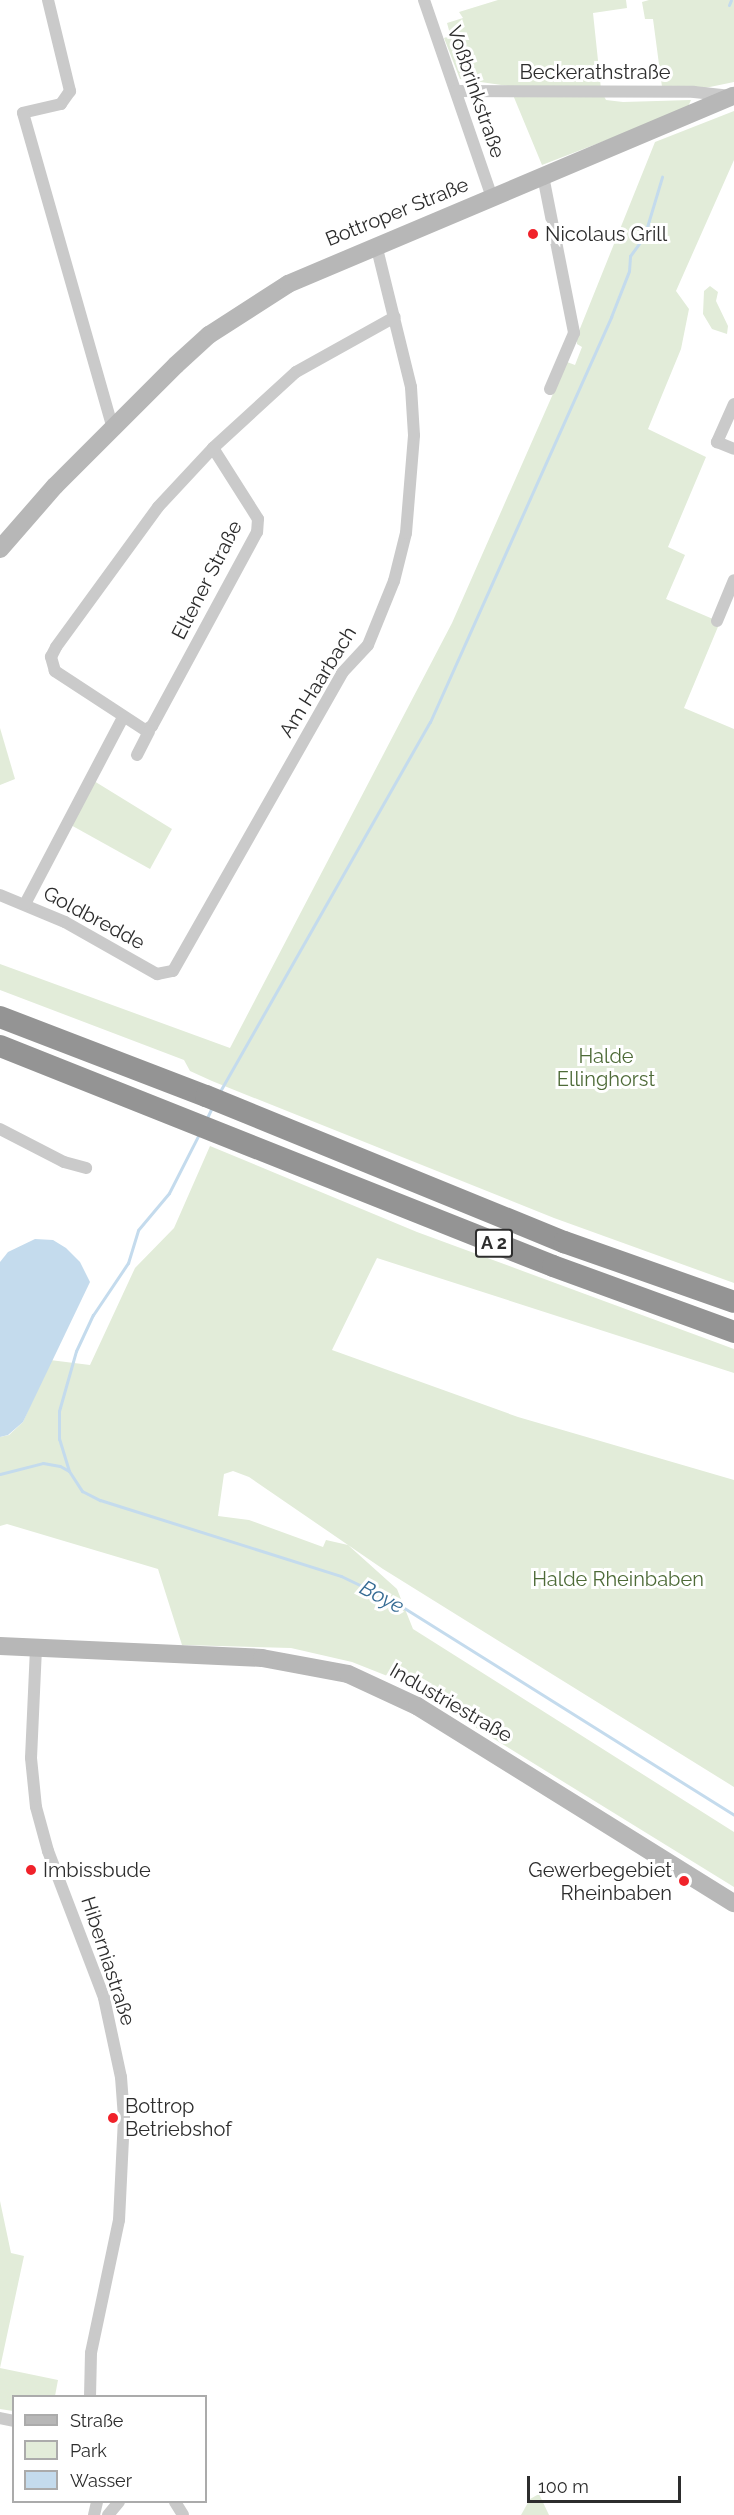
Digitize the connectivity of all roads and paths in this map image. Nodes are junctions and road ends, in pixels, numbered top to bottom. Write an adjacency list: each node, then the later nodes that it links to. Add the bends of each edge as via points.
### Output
1 (48, 0): 11 (street, via 69,91 61,104 23,113)
2 (424, 0): 3 (street, Voßbrinkstraße)
3 (456, 91): 4 (street, Beckerathstraße, via 694,92); 6 (street, Voßbrinkstraße)
4 (734, 96): 5 (main road, Bottroper Straße)
5 (543, 176): 6 (main road, Bottroper Straße); 9 (street, via 574,333)
6 (492, 197): 7 (main road, Bottroper Straße)
7 (376, 244): 8 (street, Am Haarbach); 11 (main road, Bottroper Straße, via 315,270 239,314 176,365)
8 (395, 317): 12 (street, via 296,372); 22 (street, Am Haarbach, via 411,387 414,435 406,533 394,581 368,645 342,673)
9 (550, 390)
10 (734, 404): 13 (street, via 717,442)
11 (113, 428): 14 (main road, Bottroper Straße)
12 (213, 448): 17 (street, via 159,507 51,657 55,671); 18 (street, Eltener Straße, via 258,519 257,532)
13 (734, 449)
14 (0, 549)
15 (734, 580): 16 (street)
16 (717, 621)
17 (123, 717): 18 (street); 21 (street)
18 (149, 730): 19 (street, Eltener Straße)
19 (136, 755)
20 (0, 895): 21 (street, Goldbredde)
21 (25, 904): 22 (street, Goldbredde, via 157,974)
22 (170, 973)
23 (0, 1017): 27 (highway, A 2, via 564,1242)
24 (0, 1046): 28 (highway, A 2, via 553,1266)
25 (0, 1129): 26 (street, via 64,1162)
26 (86, 1168)
27 (734, 1302)
28 (734, 1332)
29 (0, 1646): 30 (main road, Industriestraße)
30 (36, 1648): 31 (main road, Industriestraße, via 237,1657 330,1668 374,1684 417,1706); 32 (street, Hiberniastraße, via 31,1758 36,1807 48,1851 103,1996 121,2077 124,2118 120,2210 92,2353)
31 (734, 1904)
32 (90, 2395)
33 (118, 2503): 34 (street)
34 (108, 2515)

